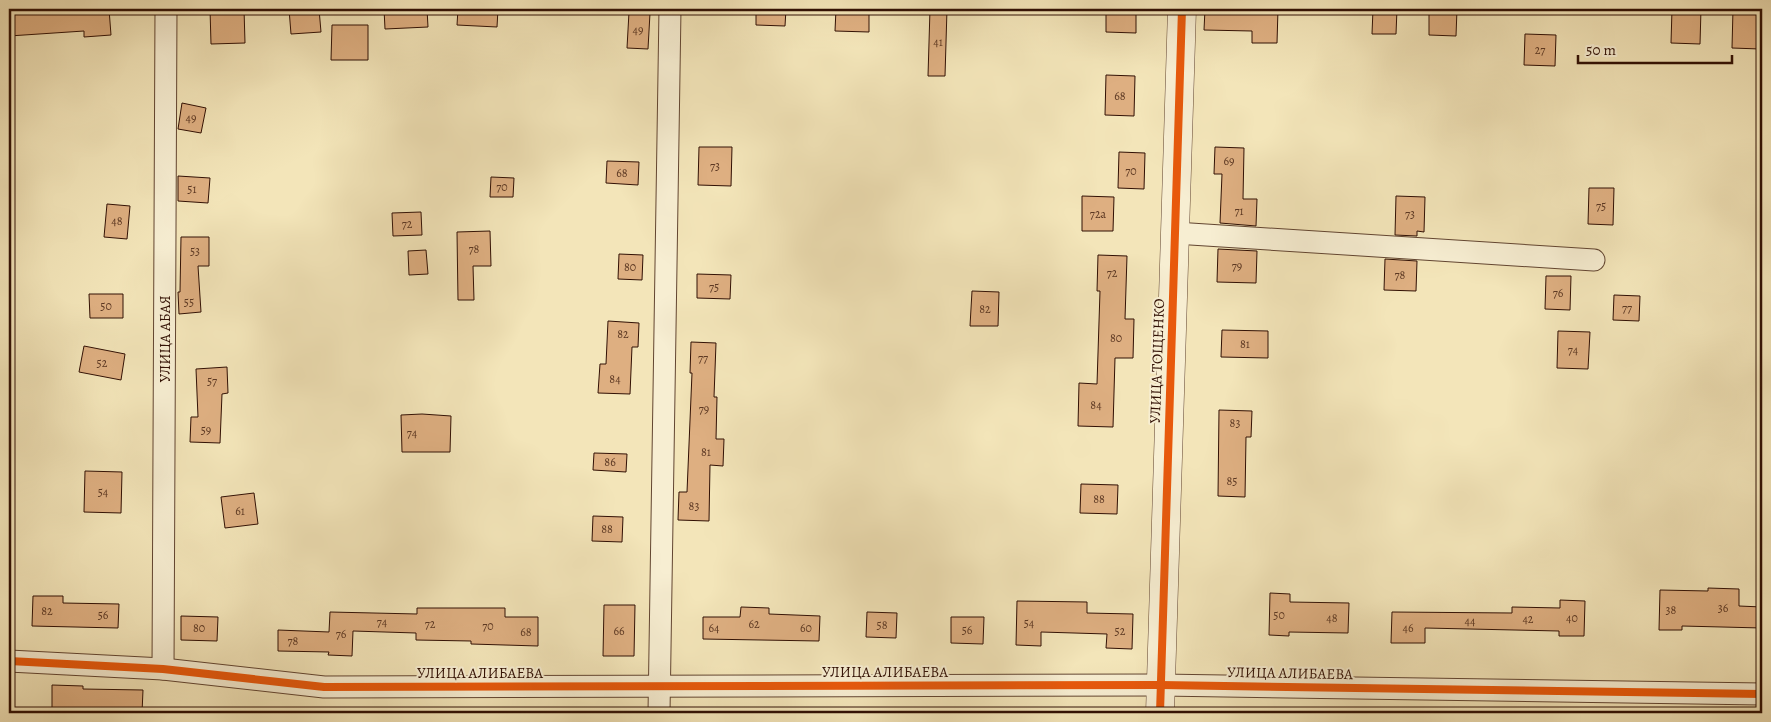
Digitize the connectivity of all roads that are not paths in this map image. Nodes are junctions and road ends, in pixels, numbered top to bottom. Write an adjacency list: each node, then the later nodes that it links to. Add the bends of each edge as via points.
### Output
1 (166, 9): 7 (street, УЛИЦА АБАЯ)
2 (670, 9): 9 (street)
3 (1182, 9): 4 (street, УЛИЦА ТОЩЕНКО)
4 (1175, 233): 5 (street); 8 (street, УЛИЦА ТОЩЕНКО)
5 (1594, 260)
6 (9, 661): 7 (street, УЛИЦА АЛИБАЕВА)
7 (163, 669): 9 (street, УЛИЦА АЛИБАЕВА, via 324,687)
8 (1161, 685): 9 (street, УЛИЦА АЛИБАЕВА); 10 (street, УЛИЦА АЛИБАЕВА); 12 (street, УЛИЦА ТОЩЕНКО)
9 (660, 686): 11 (street)
10 (1762, 694)
11 (659, 713)
12 (1160, 713)

